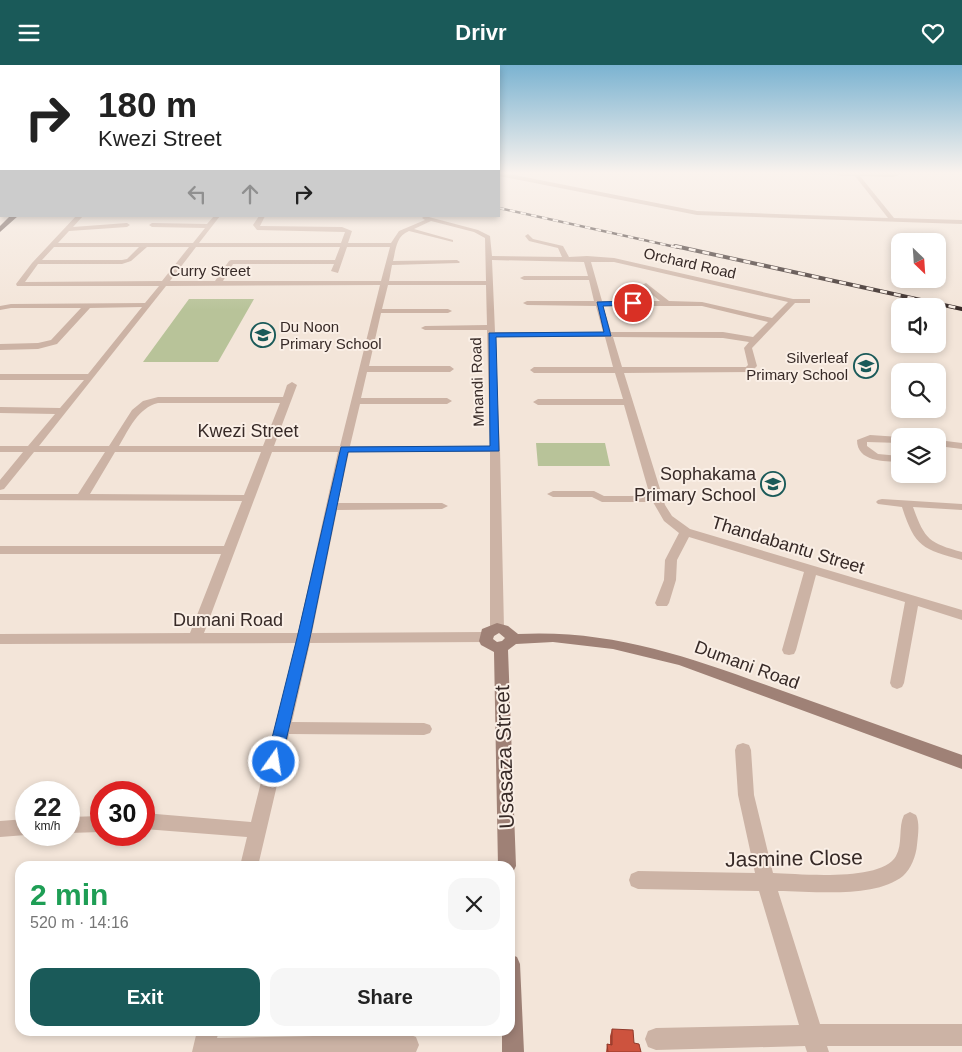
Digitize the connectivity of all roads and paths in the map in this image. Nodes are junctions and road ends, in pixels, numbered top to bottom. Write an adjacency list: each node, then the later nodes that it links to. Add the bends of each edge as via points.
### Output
1 (12, 218): 15 (highway)
2 (78, 218): 13 (street, Curry Street)
3 (216, 218): 12 (street)
4 (261, 218): 21 (street, via 257,228 346,229 349,231)
5 (428, 218): 7 (street, Mnandi Road)
6 (861, 218): 8 (street)
7 (432, 219): 14 (street); 23 (street, Mnandi Road, via 487,235)
8 (892, 219): 9 (street)
9 (962, 222)
10 (127, 225): 13 (street)
11 (152, 225): 12 (street)
12 (210, 226): 20 (street)
13 (68, 229): 18 (street, Curry Street)
14 (408, 229): 17 (street); 22 (street, via 397,236)
15 (0, 230)
16 (528, 236): 24 (street, via 532,240 561,247)
17 (451, 241)
18 (53, 245): 19 (street); 26 (street, Curry Street)
19 (145, 245): 20 (street); 26 (street, via 129,260 122,262)
20 (193, 245): 21 (street); 33 (street)
21 (344, 245): 22 (street); 28 (street)
22 (394, 245): 29 (street)
23 (490, 258): 24 (street, Orchard Road); 36 (street, Mnandi Road)
24 (566, 258): 25 (street, Orchard Road)
25 (587, 258): 32 (street, Thandabantu Street); 38 (street, Orchard Road, via 620,261)
26 (36, 262): 33 (street, Curry Street, via 20,284)
27 (457, 262): 29 (street)
28 (338, 263): 30 (street); 34 (street, via 229,260)
29 (391, 263): 35 (street)
30 (335, 271)
31 (524, 278): 32 (street)
32 (593, 278): 42 (street, Thandabantu Street)
33 (164, 283): 34 (street, Curry Street); 44 (street)
34 (218, 283): 35 (street, Curry Street)
35 (386, 283): 36 (street, Curry Street); 46 (street)
36 (490, 283): 50 (street, Mnandi Road)
37 (646, 285): 41 (street)
38 (793, 301): 39 (street, Orchard Road); 48 (street)
39 (807, 301)
40 (527, 303): 42 (street)
41 (666, 303): 42 (street); 48 (street, via 710,305)
42 (599, 304): 51 (street, Thandabantu Street)
43 (88, 305): 44 (street); 45 (street); 53 (street, via 54,342 38,347)
44 (147, 305): 59 (street)
45 (0, 307)
46 (379, 311): 47 (street); 54 (street)
47 (448, 311)
48 (774, 321): 52 (street)
49 (425, 328): 50 (street)
50 (492, 331): 51 (street); 78 (street, Mnandi Road)
51 (608, 335): 52 (street, via 723,335); 57 (street, Thandabantu Street)
52 (754, 340): 57 (street, via 748,348 753,366 748,370 685,366)
53 (0, 347)
54 (365, 369): 55 (street); 63 (street)
55 (450, 369)
56 (534, 370): 57 (street)
57 (620, 370): 66 (street, Thandabantu Street)
58 (0, 377): 59 (street)
59 (90, 377): 69 (street)
60 (292, 385): 62 (street)
61 (215, 400): 62 (street); 68 (street); 75 (street, via 142,400)
62 (286, 400): 76 (street)
63 (357, 401): 64 (street); 77 (street)
64 (447, 401)
65 (538, 402): 66 (street)
66 (629, 402): 85 (street, Thandabantu Street)
67 (0, 410): 69 (street)
68 (209, 410)
69 (61, 411): 74 (street)
70 (891, 439): 79 (street, via 870,438 860,443 870,455)
71 (946, 444): 72 (street)
72 (962, 446)
73 (0, 449): 74 (street, Kwezi Street)
74 (31, 449): 75 (street, Kwezi Street); 80 (street)
75 (112, 449): 76 (street, Kwezi Street); 83 (street)
76 (268, 449): 77 (street, Kwezi Street); 84 (street)
77 (344, 449): 78 (street, Kwezi Street); 89 (street)
78 (495, 449): 99 (street, Mnandi Road)
79 (891, 458)
80 (0, 487)
81 (553, 494): 85 (street, via 594,494 602,499)
82 (0, 497): 83 (street)
83 (82, 497): 84 (street)
84 (249, 498): 93 (street)
85 (657, 499): 91 (street, Thandabantu Street, via 668,519)
86 (882, 502): 87 (street)
87 (906, 503): 90 (street); 94 (street, via 922,541)
88 (442, 506): 89 (street)
89 (332, 507): 102 (street)
90 (962, 507)
91 (686, 532): 95 (street, Thandabantu Street); 97 (street, via 671,559 670,580)
92 (0, 550): 93 (street)
93 (227, 550): 101 (street)
94 (962, 557)
95 (811, 570): 96 (street, Thandabantu Street); 105 (street)
96 (912, 600): 98 (street, Thandabantu Street); 106 (street)
97 (662, 603)
98 (962, 615)
99 (497, 629): 100 (street, via 487,633); 104 (street, via 508,631)
100 (486, 637): 102 (street, Dumani Road); 104 (street, via 489,645)
101 (195, 638): 102 (street, Dumani Road); 103 (street, Dumani Road)
102 (304, 638): 107 (street)
103 (0, 639)
104 (506, 643): 110 (street, Dumani Road, via 553,637 588,640 680,660); 117 (street, Usasaza Street)
105 (789, 650)
106 (897, 683)
107 (282, 728): 108 (street); 115 (street)
108 (424, 729)
109 (743, 750): 119 (street, via 746,795)
110 (962, 762)
111 (910, 820): 119 (street, Jasmine Close, via 906,857 889,874 844,883)
112 (155, 822): 115 (street)
113 (15, 828): 114 (street)
114 (0, 829)
115 (258, 829): 116 (street)
116 (250, 861)
117 (507, 861)
118 (638, 880): 119 (street, Jasmine Close)
119 (766, 883): 123 (street)
120 (962, 1035): 123 (street)
121 (512, 1036): 126 (street)
122 (656, 1039): 123 (street)
123 (815, 1043)
124 (205, 1044): 125 (street)
125 (408, 1045)
126 (512, 1052)

